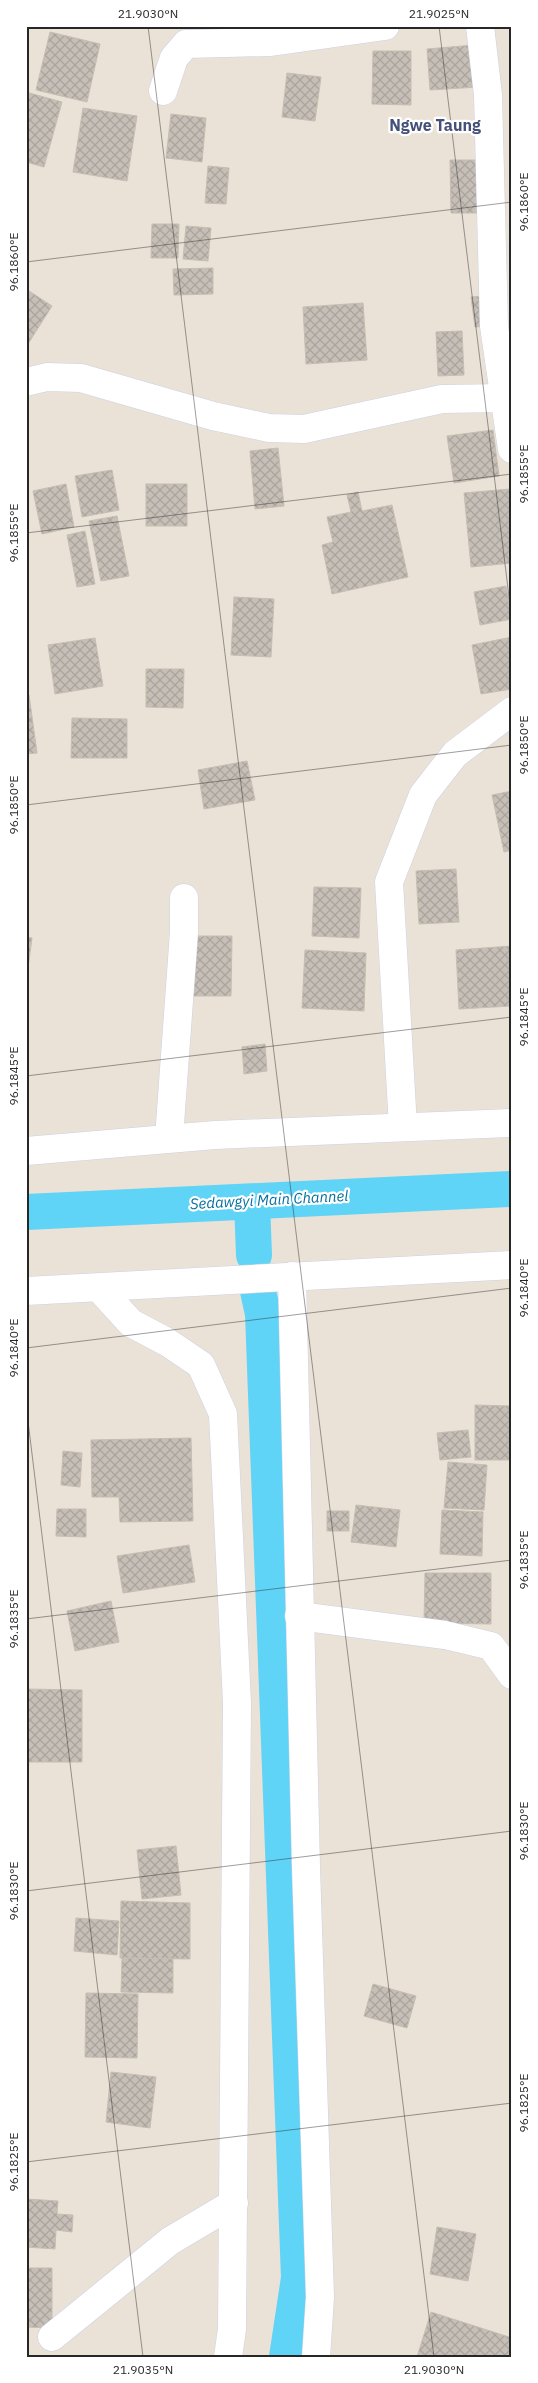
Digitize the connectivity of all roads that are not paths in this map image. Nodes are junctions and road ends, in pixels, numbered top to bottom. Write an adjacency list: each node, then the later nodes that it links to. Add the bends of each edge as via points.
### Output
1 (385, 26): 3 (street, via 271,42 186,44 174,58)
2 (480, 26): 4 (street)
3 (163, 91)
4 (501, 194): 6 (street, via 494,326)
5 (26, 382): 6 (street, via 47,377 81,378 213,416 269,428 304,429 442,399)
6 (508, 400): 7 (street)
7 (512, 449)
8 (512, 711): 11 (street, via 455,754 423,795 389,882)
9 (184, 898): 12 (street)
10 (512, 1123): 11 (street)
11 (403, 1127): 12 (street)
12 (169, 1138): 13 (street)
13 (26, 1151)
14 (512, 1265): 15 (street)
15 (292, 1276): 16 (street); 18 (street)
16 (99, 1288): 17 (street); 20 (street, via 131,1322 200,1365 223,1414 237,1702)
17 (26, 1291)
18 (300, 1616): 19 (street, via 445,1635 490,1646); 23 (street, via 320,2297)
19 (512, 1676)
20 (234, 2203): 21 (street, via 170,2241); 22 (street, via 232,2329)
21 (52, 2337)
22 (228, 2357)
23 (316, 2357)

